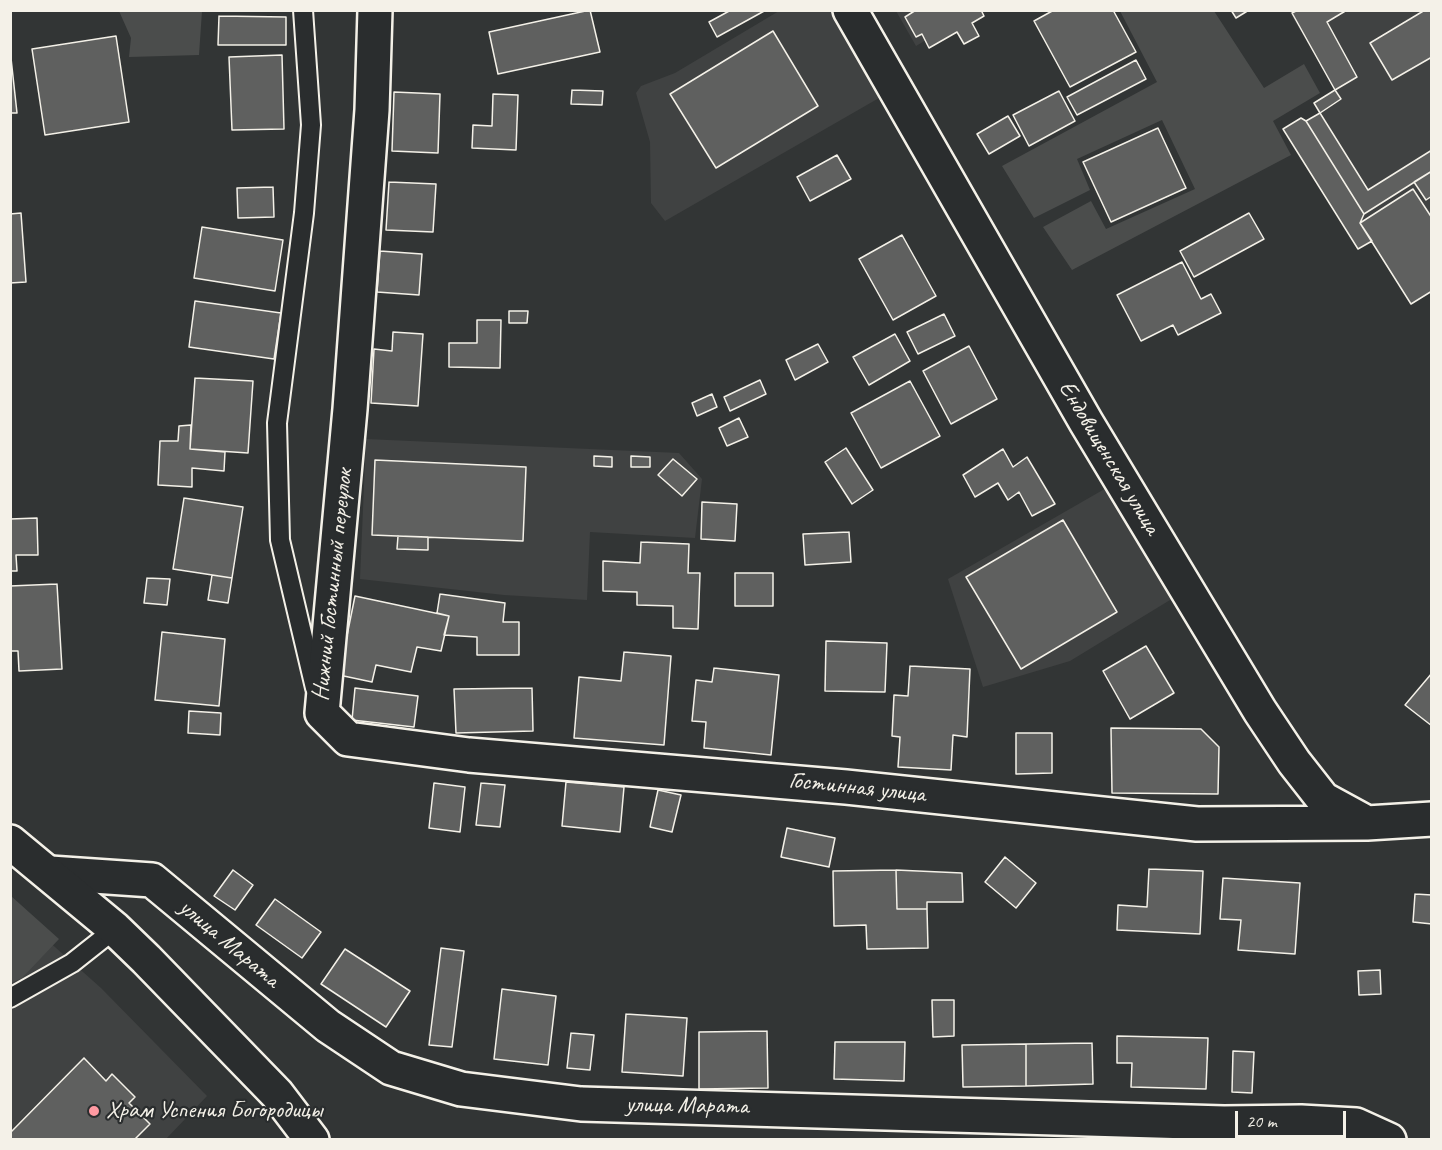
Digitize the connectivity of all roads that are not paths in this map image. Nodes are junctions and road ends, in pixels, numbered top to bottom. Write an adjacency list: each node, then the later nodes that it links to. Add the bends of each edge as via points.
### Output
1 (303, 10): 4 (lane, Нижний Гостинный переулок, via 311,125 304,213 277,423 280,540)
2 (375, 10): 4 (street, Нижний Гостинный переулок, via 371,122 350,409)
3 (850, 10): 6 (street, Ендовищенская улица, via 1086,422 1260,711 1323,800)
4 (321, 713): 6 (street, Гостинная улица, via 348,739 469,755 846,786 1197,824)
5 (1431, 819): 6 (street)
6 (1367, 823)
7 (10, 842): 8 (street)
8 (50, 873): 9 (street); 12 (street, улица Марата, via 152,880 328,1026 391,1068 461,1089 581,1104 1356,1125)
9 (115, 929): 10 (lane, via 72,963); 11 (street, via 278,1094)
10 (10, 998)
11 (312, 1140)
12 (1389, 1140)

